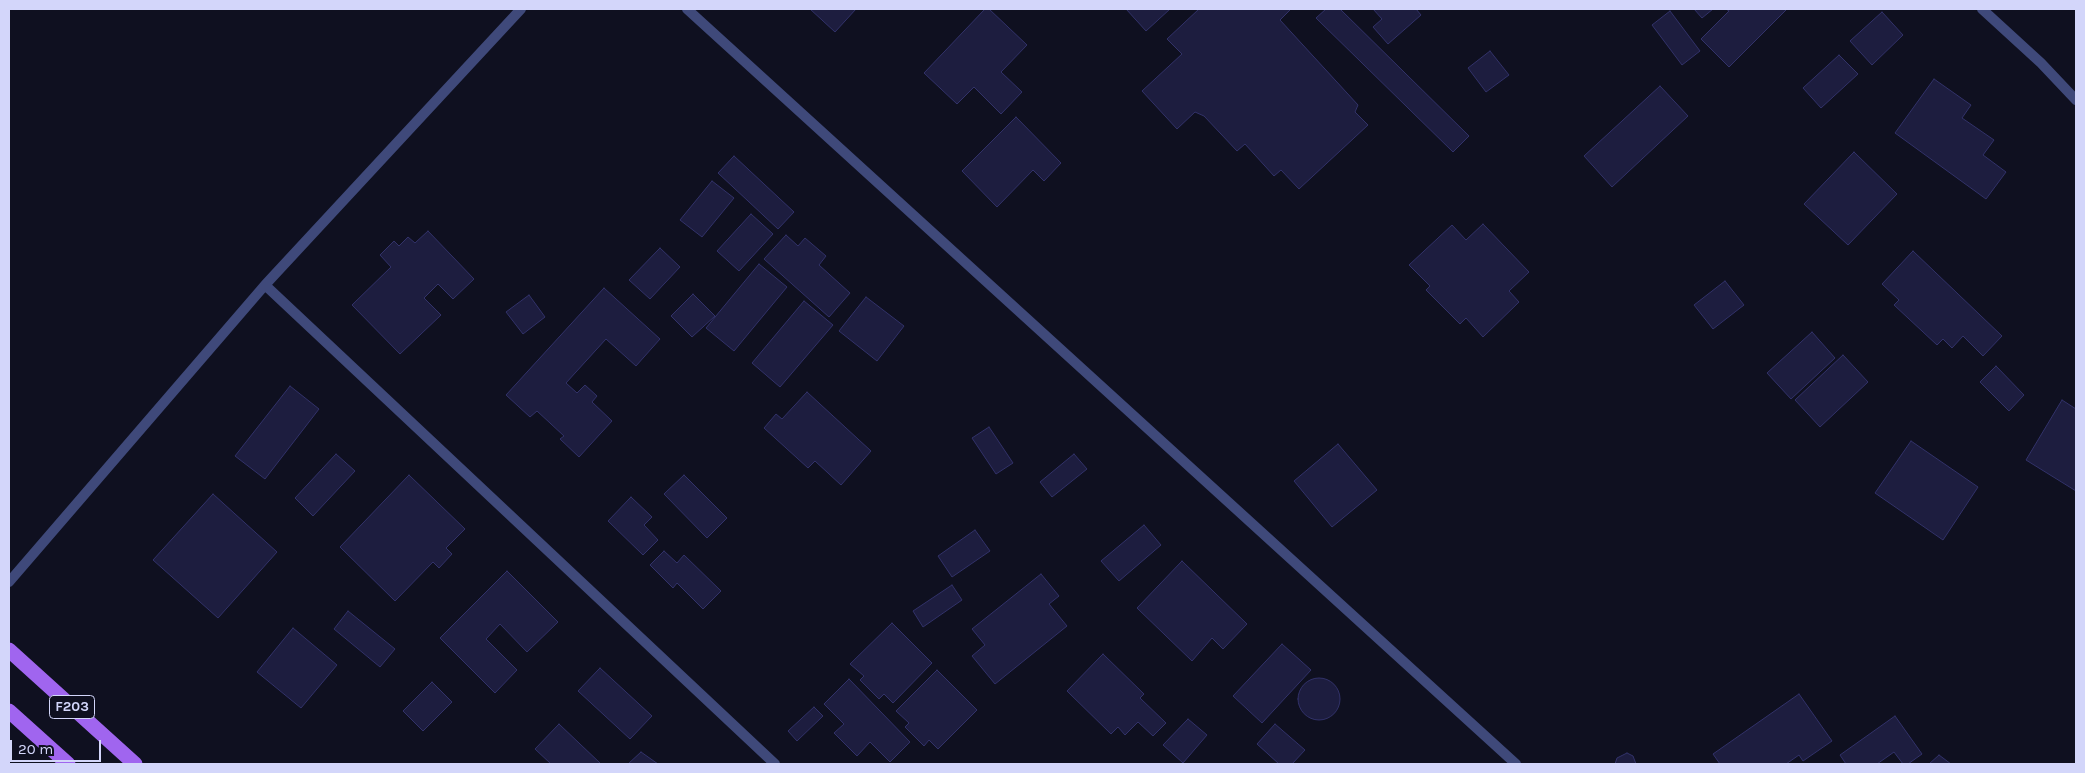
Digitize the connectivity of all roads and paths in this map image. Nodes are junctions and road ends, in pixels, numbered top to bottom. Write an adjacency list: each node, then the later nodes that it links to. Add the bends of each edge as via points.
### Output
1 (521, 9): 5 (street)
2 (687, 9): 12 (street)
3 (1982, 9): 4 (street)
4 (2076, 100)
5 (265, 285): 6 (street); 11 (street)
6 (9, 582)
7 (9, 650): 10 (main road, F203)
8 (9, 711): 9 (main road, F203)
9 (68, 764)
10 (135, 764)
11 (775, 764)
12 (1516, 764)

